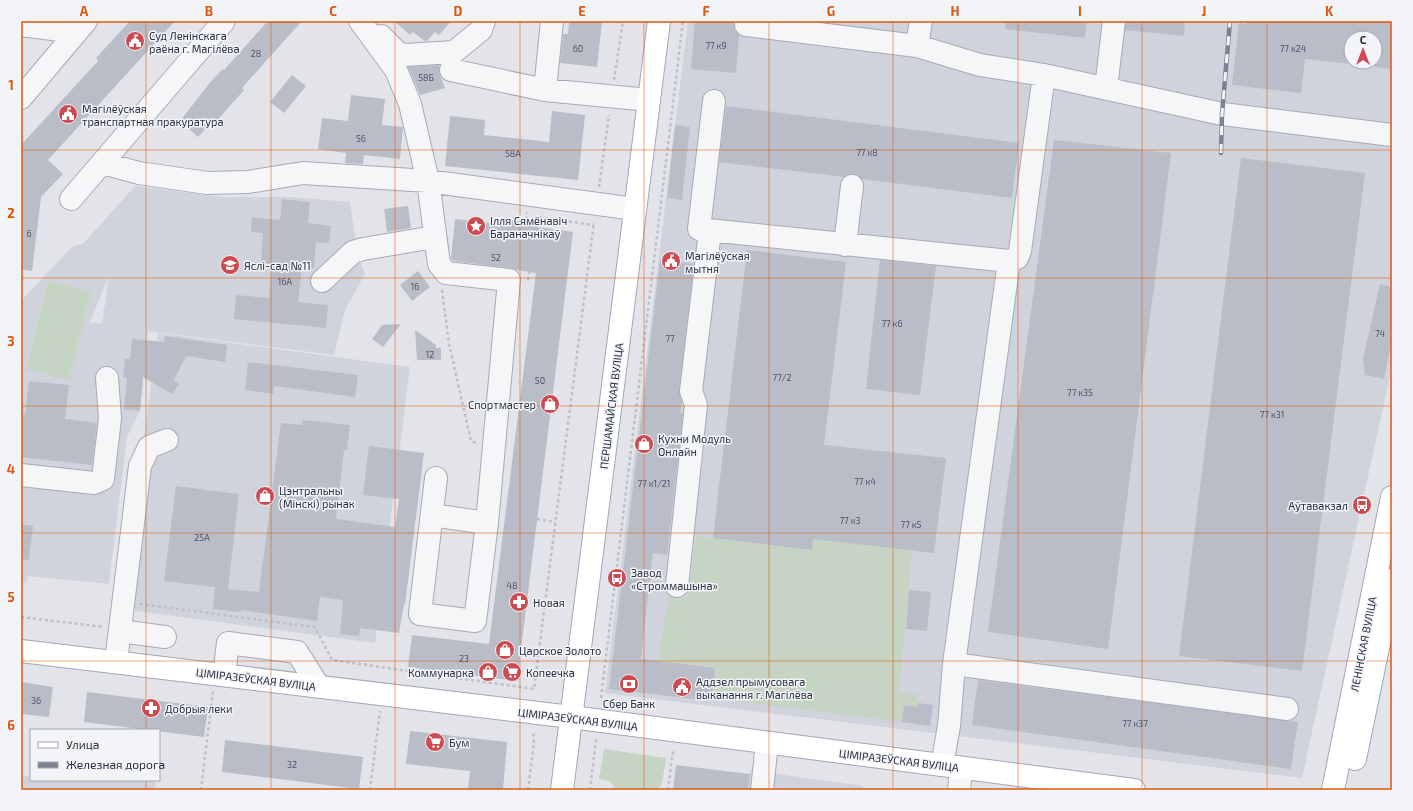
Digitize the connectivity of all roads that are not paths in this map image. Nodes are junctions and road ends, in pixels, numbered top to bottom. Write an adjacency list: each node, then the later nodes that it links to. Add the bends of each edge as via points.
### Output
1 (224, 21): 22 (street)
2 (360, 21): 23 (street, via 396,70 410,104)
3 (367, 21): 4 (street, via 398,53 405,55 454,52 481,30)
4 (484, 21)
5 (552, 21): 17 (street)
6 (659, 21): 19 (main road, ПЕРШАМАЙСКАЯ ВУЛІЦА)
7 (921, 21): 13 (street)
8 (1114, 21): 16 (street)
9 (21, 25): 11 (street)
10 (746, 25): 12 (street)
11 (81, 27): 18 (street)
12 (816, 27): 13 (street)
13 (917, 46): 15 (street, via 980,65)
14 (451, 70): 17 (street)
15 (1044, 75): 16 (street); 30 (street, via 1020,251 1017,258)
16 (1106, 88): 21 (street, via 1222,114)
17 (545, 90): 19 (street)
18 (21, 98)
19 (649, 100): 26 (main road, ПЕРШАМАЙСКАЯ ВУЛІЦА)
20 (714, 101): 27 (street, via 699,229)
21 (1392, 135)
22 (102, 163): 23 (street, via 139,173 208,183 248,182 303,173); 25 (street)
23 (428, 181): 26 (street, via 528,195 595,215); 28 (street)
24 (852, 186): 29 (street)
25 (71, 199)
26 (635, 209): 49 (main road, ПЕРШАМАЙСКАЯ ВУЛІЦА)
27 (710, 231): 29 (street); 40 (street, via 691,391 696,405)
28 (434, 237): 31 (street, via 353,252); 38 (street, via 442,268 518,284 494,449)
29 (845, 245): 30 (street)
30 (1009, 261): 45 (street)
31 (322, 281)
32 (107, 378): 34 (street, via 110,418 103,479 94,483)
33 (167, 440): 41 (street, via 150,447 140,466)
34 (21, 475)
35 (436, 478): 37 (street)
36 (1392, 497): 57 (main road, ЛЕНІНСКАЯ ВУЛІЦА)
37 (432, 515): 38 (street); 38 (street, via 420,614 475,621)
38 (487, 523)
39 (1392, 580): 58 (main road, ЛЕНІНСКАЯ ВУЛІЦА)
40 (677, 586)
41 (121, 622): 42 (street); 44 (street)
42 (164, 637)
43 (21, 651): 44 (main road, ЦІМІРАЗЕЎСКАЯ ВУЛІЦА)
44 (116, 662): 46 (main road, ЦІМІРАЗЕЎСКАЯ ВУЛІЦА)
45 (954, 664): 48 (street); 51 (street, via 949,726)
46 (219, 681): 47 (main road, ЦІМІРАЗЕЎСКАЯ ВУЛІЦА); 47 (street, via 228,643 297,652)
47 (319, 687): 49 (main road, ЦІМІРАЗЕЎСКАЯ ВУЛІЦА)
48 (1287, 709)
49 (571, 717): 50 (main road, ЦІМІРАЗЕЎСКАЯ ВУЛІЦА); 53 (main road, ПЕРШАМАЙСКАЯ ВУЛІЦА)
50 (767, 743): 51 (main road, ЦІМІРАЗЕЎСКАЯ ВУЛІЦА); 54 (street)
51 (951, 767): 52 (main road, ЦІМІРАЗЕЎСКАЯ ВУЛІЦА); 55 (street)
52 (1085, 787): 56 (main road, ЦІМІРАЗЕЎСКАЯ ВУЛІЦА)
53 (562, 790)
54 (762, 790)
55 (959, 790)
56 (1125, 790)
57 (1333, 790)
58 (1348, 790)

